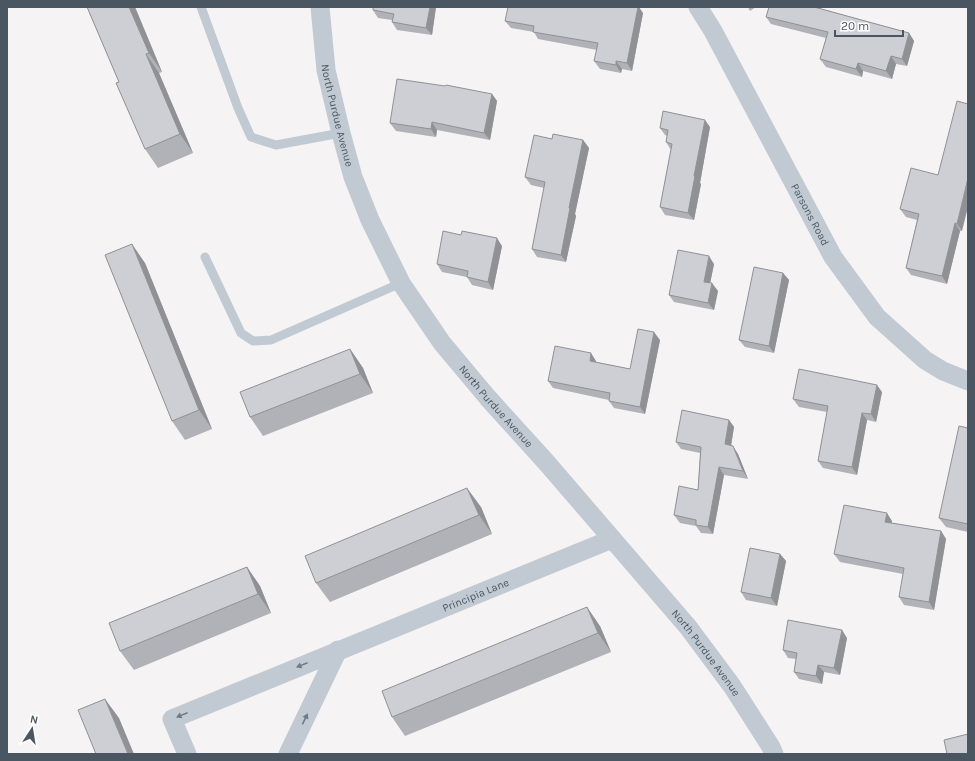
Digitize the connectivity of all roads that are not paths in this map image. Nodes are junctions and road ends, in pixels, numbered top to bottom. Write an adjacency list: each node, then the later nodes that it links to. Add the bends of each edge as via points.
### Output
1 (201, 7): 4 (lane, via 251,137 276,145)
2 (320, 7): 4 (street, North Purdue Avenue, via 326,70)
3 (698, 7): 7 (street, Parsons Road, via 833,257 877,317 925,360)
4 (341, 133): 6 (street, North Purdue Avenue, via 353,177 370,220)
5 (205, 257): 6 (lane, via 241,333 253,341 271,340)
6 (401, 283): 8 (street, North Purdue Avenue, via 442,343)
7 (968, 381)
8 (612, 538): 9 (street, Principia Lane); 12 (street, North Purdue Avenue, via 688,627 732,686)
9 (338, 650): 10 (street, Principia Lane, one-way to 10, via 172,719); 11 (street, one-way to 9)
10 (187, 754)
11 (288, 754)
12 (774, 754)

